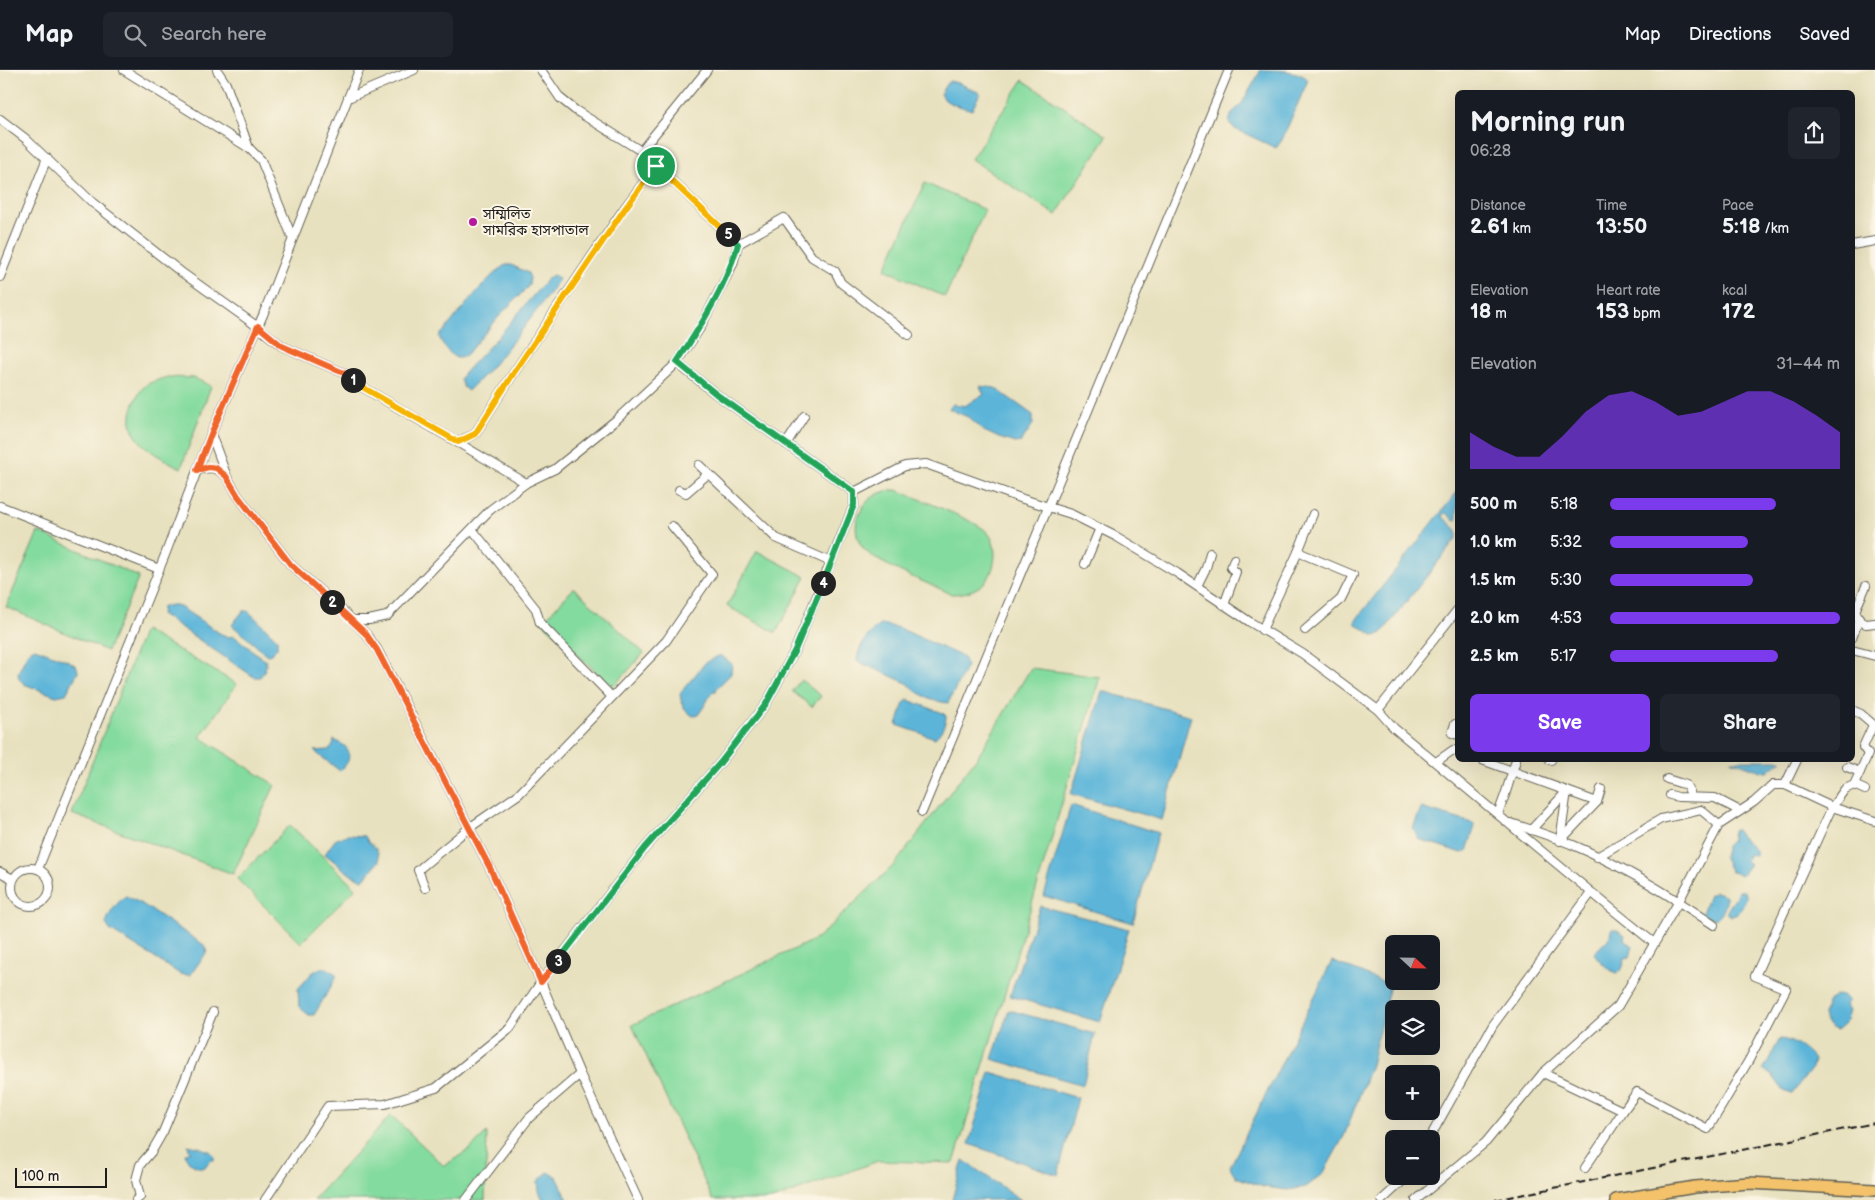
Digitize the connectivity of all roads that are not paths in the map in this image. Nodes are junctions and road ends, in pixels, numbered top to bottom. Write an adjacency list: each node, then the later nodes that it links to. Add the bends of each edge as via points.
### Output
1 (124, 70): 10 (street)
2 (217, 70): 10 (street, via 226,84)
3 (359, 70): 8 (street)
4 (414, 70): 8 (street)
5 (541, 70): 11 (street, via 560,98)
6 (707, 70): 11 (street)
7 (1229, 70): 34 (street)
8 (348, 98): 14 (street)
9 (0, 119): 12 (street)
10 (250, 148): 14 (street, via 261,160)
11 (641, 151): 13 (street)
12 (46, 158): 18 (street); 19 (street, via 93,203 180,272)
13 (656, 166): 16 (street); 24 (street, via 475,434)
14 (292, 237): 19 (street)
15 (1875, 241): 17 (street)
16 (738, 244): 20 (street, via 784,218 812,257 835,271 841,283); 21 (street, via 732,264 704,320)
17 (1855, 244)
18 (0, 277)
19 (258, 326): 23 (street); 24 (street, via 282,346 346,374 357,384)
20 (909, 335)
21 (677, 362): 25 (street); 30 (street, via 610,426 555,469)
22 (804, 416): 25 (street)
23 (211, 434): 27 (street); 29 (street)
24 (458, 442): 30 (street)
25 (786, 444): 32 (street)
26 (699, 465): 28 (street)
27 (197, 470): 29 (street, via 216,468); 44 (street)
28 (708, 474): 31 (street, via 686,493); 42 (street, via 776,538)
29 (226, 476): 50 (street, via 291,565)
30 (526, 483): 38 (street, via 490,510)
31 (679, 490)
32 (854, 492): 34 (street, via 905,466 926,464); 42 (street, via 854,505)
33 (0, 506): 44 (street)
34 (1049, 507): 37 (street); 83 (street)
35 (1313, 514): 39 (street)
36 (672, 526): 56 (street, via 712,574 666,641)
37 (1100, 528): 43 (street); 45 (street)
38 (472, 529): 50 (street, via 386,616); 56 (street, via 536,608 540,623)
39 (1298, 552): 52 (street); 53 (street, via 1352,574 1341,599)
40 (1210, 554): 45 (street)
41 (1234, 558): 47 (street, via 1231,568 1236,572)
42 (831, 562): 100 (street, via 795,650 766,704 720,763 645,848)
43 (1085, 564)
44 (159, 569): 92 (street)
45 (1196, 586): 47 (street)
46 (1866, 586): 49 (street, via 1855,611)
47 (1224, 604): 52 (street)
48 (1455, 613): 57 (street)
49 (1857, 619): 51 (street, via 1866,624)
50 (352, 620): 88 (street, via 377,650)
51 (1875, 623)
52 (1262, 630): 57 (street, via 1303,654)
53 (1305, 630)
54 (1855, 651): 55 (street)
55 (1875, 656)
56 (612, 697): 88 (street, via 520,794)
57 (1378, 710): 63 (street, via 1394,728)
58 (1855, 711): 60 (street)
59 (1455, 724): 61 (street, via 1452,733)
60 (1874, 725): 69 (street, via 1863,746 1868,754)
61 (1455, 734)
62 (1455, 751): 63 (street)
63 (1436, 762): 84 (street)
64 (1487, 762): 68 (street)
65 (1515, 762): 68 (street)
66 (1796, 762): 71 (street)
67 (1847, 767): 69 (street)
68 (1512, 771): 74 (street); 84 (street)
69 (1860, 772): 72 (street)
70 (1667, 779): 76 (street, via 1686,785)
71 (1785, 785): 80 (street); 82 (street, via 1773,785)
72 (1854, 786): 75 (street); 80 (street, via 1845,789)
73 (1601, 789): 78 (street)
74 (1567, 790): 78 (street); 89 (street); 90 (street)
75 (1865, 790)
76 (1690, 792)
77 (1670, 795): 82 (street, via 1715,798)
78 (1597, 802): 90 (street)
79 (1696, 802): 81 (street)
80 (1832, 807): 86 (street); 104 (street, via 1754,976 1786,989 1708,1129 1637,1092)
81 (1701, 810): 87 (street); 91 (street, via 1660,819)
82 (1740, 811): 87 (street)
83 (922, 812)
84 (1498, 814): 85 (street)
85 (1507, 821): 89 (street); 96 (street)
86 (1875, 821)
87 (1719, 825): 97 (street)
88 (469, 828): 95 (street, via 418,870); 100 (street)
89 (1532, 830): 90 (street)
90 (1560, 841): 91 (street)
91 (1597, 857): 97 (street)
92 (38, 869): 94 (street, via 24,869); 94 (street, via 45,873 50,887 49,894 38,904 31,906 17,900 13,894)
93 (0, 872): 94 (street)
94 (13, 879)
95 (425, 888)
96 (1591, 893): 99 (street); 105 (street, via 1493,1025)
97 (1679, 901): 98 (street); 99 (street)
98 (1714, 925)
99 (1654, 943): 102 (street, via 1618,1006)
100 (541, 982): 103 (street); 110 (street, via 510,1028 436,1088 385,1104 328,1106)
101 (213, 1012): 109 (street, via 163,1132 140,1165 136,1180 140,1197)
102 (1542, 1073): 104 (street); 114 (street, via 1486,1142)
103 (580, 1074): 111 (street, via 529,1118); 112 (street)
104 (1623, 1110): 106 (street)
105 (1434, 1130)
106 (1585, 1168)
107 (1398, 1185): 113 (street)
108 (1875, 1190): 115 (highway, via 1741,1184 1695,1187)
109 (136, 1200)
110 (265, 1200)
111 (466, 1200)
112 (638, 1200)
113 (1382, 1200)
114 (1416, 1200)
115 (1616, 1200)

